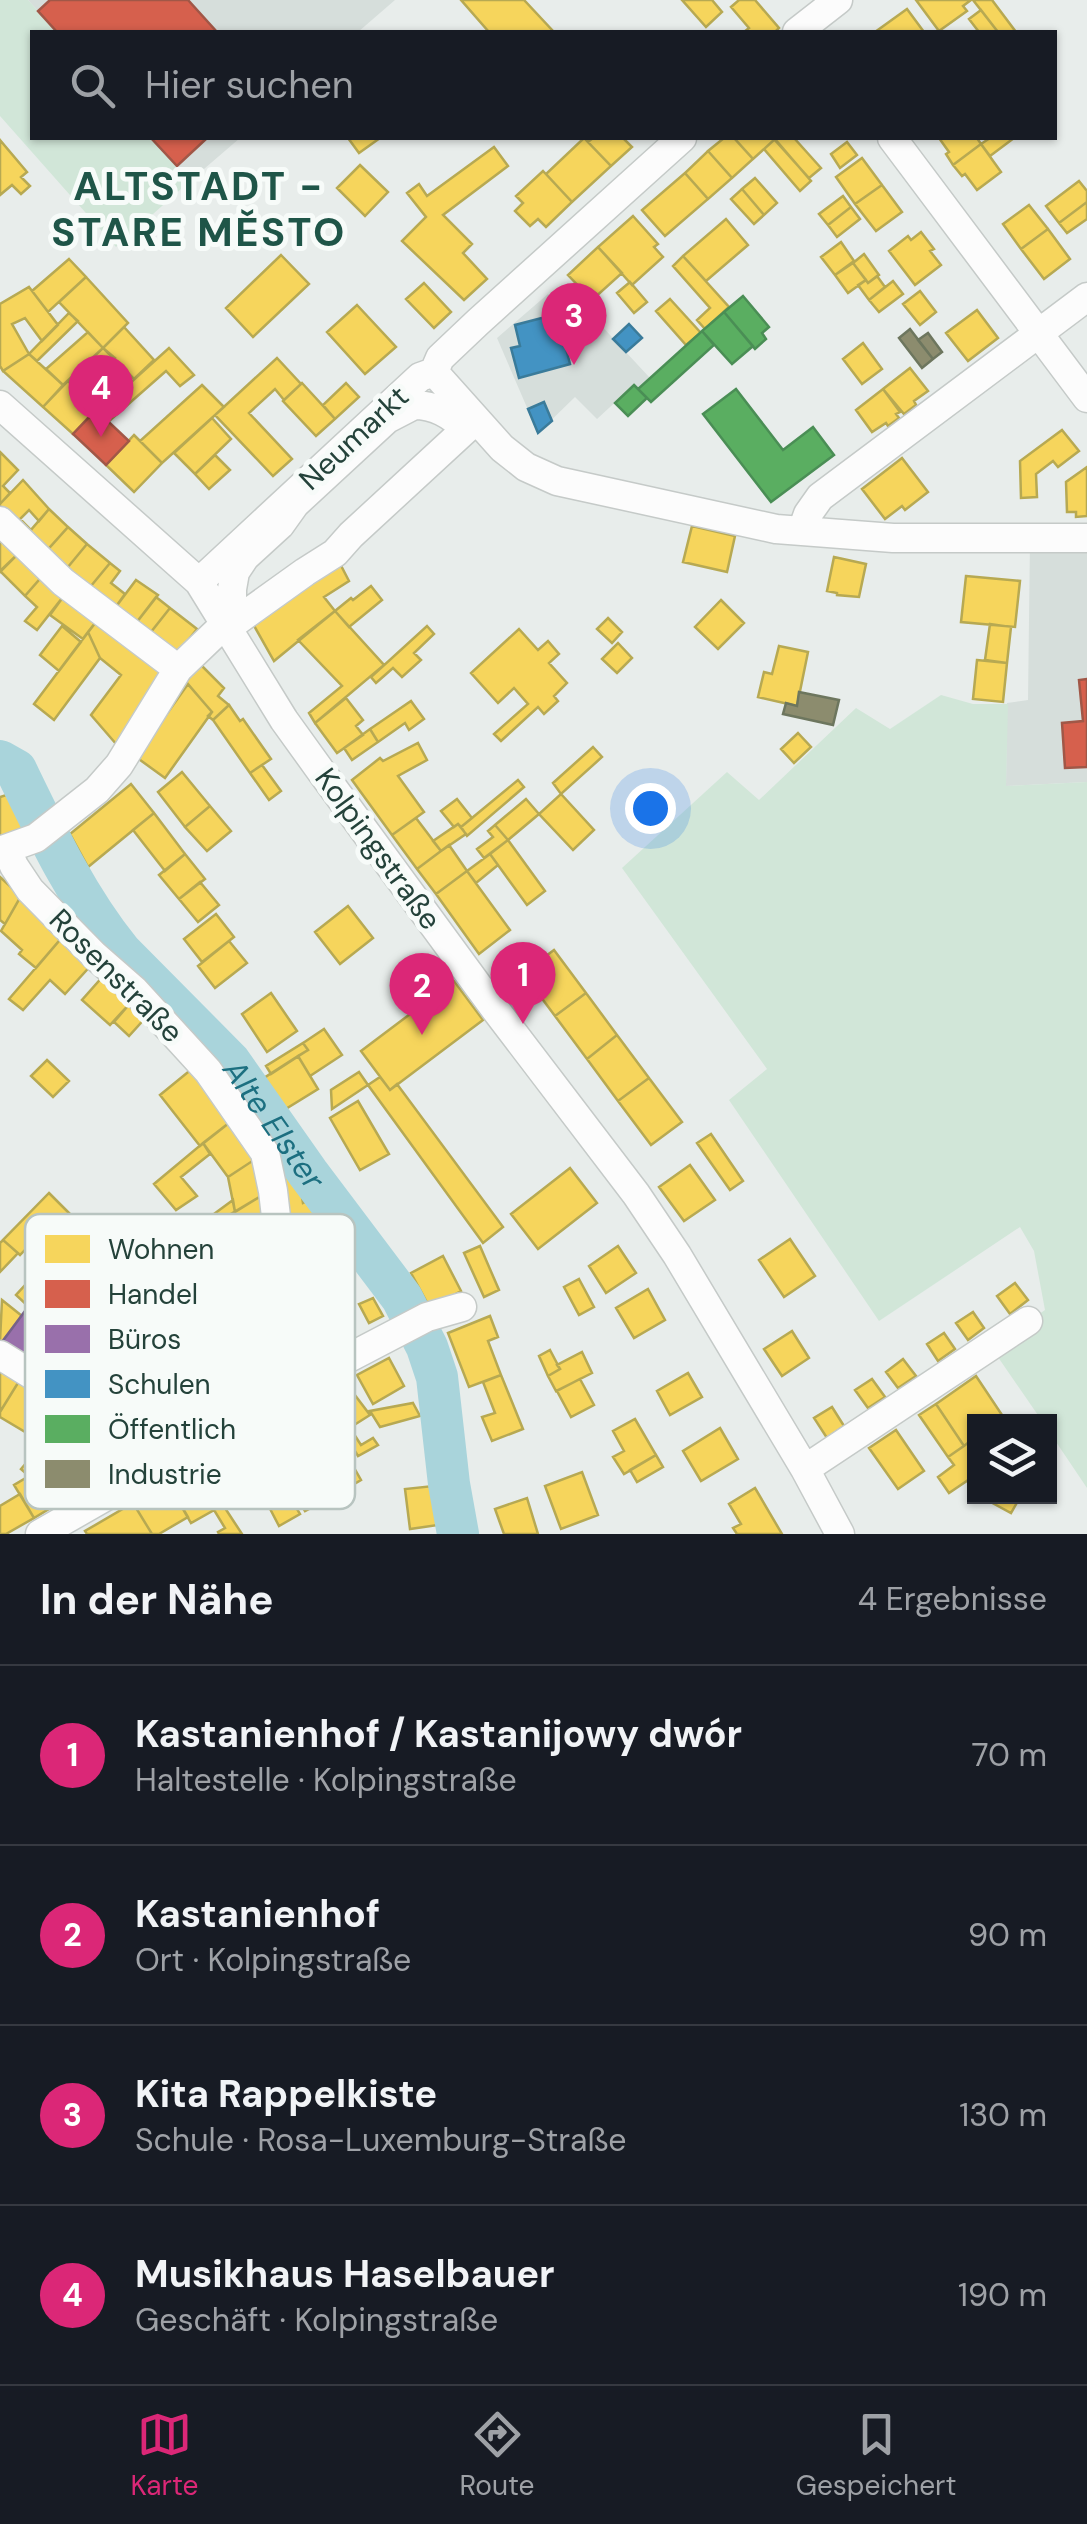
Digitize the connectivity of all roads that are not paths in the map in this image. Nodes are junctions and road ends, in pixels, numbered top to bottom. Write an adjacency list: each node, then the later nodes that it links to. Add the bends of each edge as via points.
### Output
1 (838, 0): 2 (street)
2 (805, 30)
3 (680, 140): 7 (street, via 478,322)
4 (894, 140): 6 (street)
5 (1087, 297): 6 (street)
6 (1038, 332): 8 (street); 11 (street, via 820,496)
7 (434, 372): 11 (street, Neumarkt, via 502,448 557,481); 13 (street, Neumarkt, via 420,377)
8 (1087, 398)
9 (0, 404): 13 (street, Kolpingstraße)
10 (0, 520): 15 (street, via 63,582)
11 (802, 531): 12 (street, Neumarkt)
12 (1087, 538)
13 (199, 582): 14 (street, Kolpingstraße)
14 (237, 619): 14 (street, via 235,572 245,557 387,419 428,405 466,428 335,554); 15 (street); 23 (street, Kolpingstraße, via 274,704 636,1194)
15 (178, 670): 16 (street, via 97,790 36,838)
16 (4, 850): 17 (street, Rosenstraße, via 30,890 208,1071 264,1153)
17 (275, 1214)
18 (462, 1307): 21 (street, via 427,1316)
19 (1028, 1321): 23 (street)
20 (0, 1355): 22 (street)
21 (355, 1356)
22 (25, 1370)
23 (805, 1469): 26 (street, Kolpingstraße)
24 (84, 1509): 25 (street)
25 (40, 1534)
26 (840, 1534)

